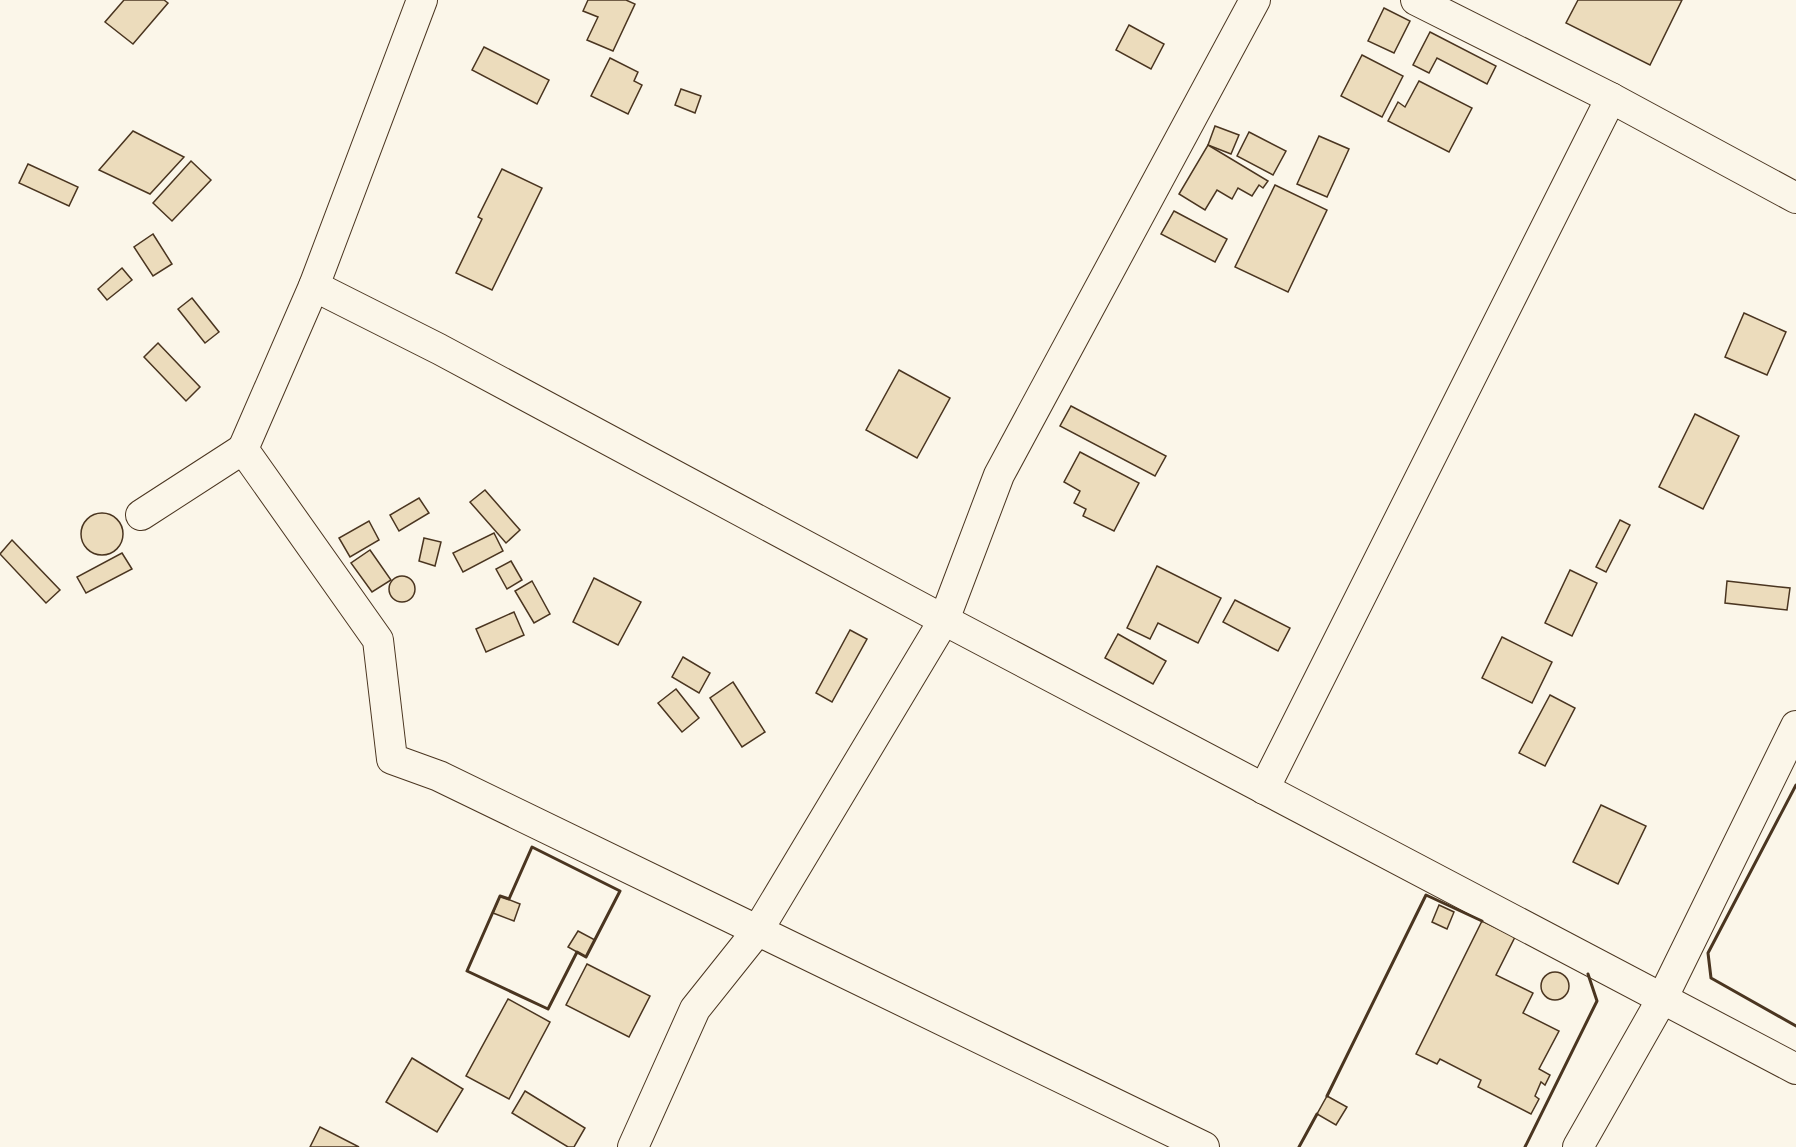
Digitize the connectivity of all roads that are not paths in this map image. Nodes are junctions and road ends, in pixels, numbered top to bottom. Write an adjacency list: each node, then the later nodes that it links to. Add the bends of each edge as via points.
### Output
1 (422, 0): 6 (street)
2 (1255, 0): 9 (street, via 999,475)
3 (1416, 0): 4 (street)
4 (1611, 98): 5 (street); 11 (street)
5 (1796, 198)
6 (314, 286): 7 (street); 9 (street, via 449,354)
7 (243, 449): 8 (street); 12 (street, via 378,640 392,759 439,776)
8 (141, 515)
9 (944, 620): 11 (street); 12 (street)
10 (1796, 726): 13 (street)
11 (1264, 789): 13 (street)
12 (758, 930): 15 (street, via 695,1009); 16 (street)
13 (1662, 999): 14 (street); 17 (street)
14 (1796, 1069)
15 (633, 1147)
16 (1204, 1147)
17 (1578, 1147)

